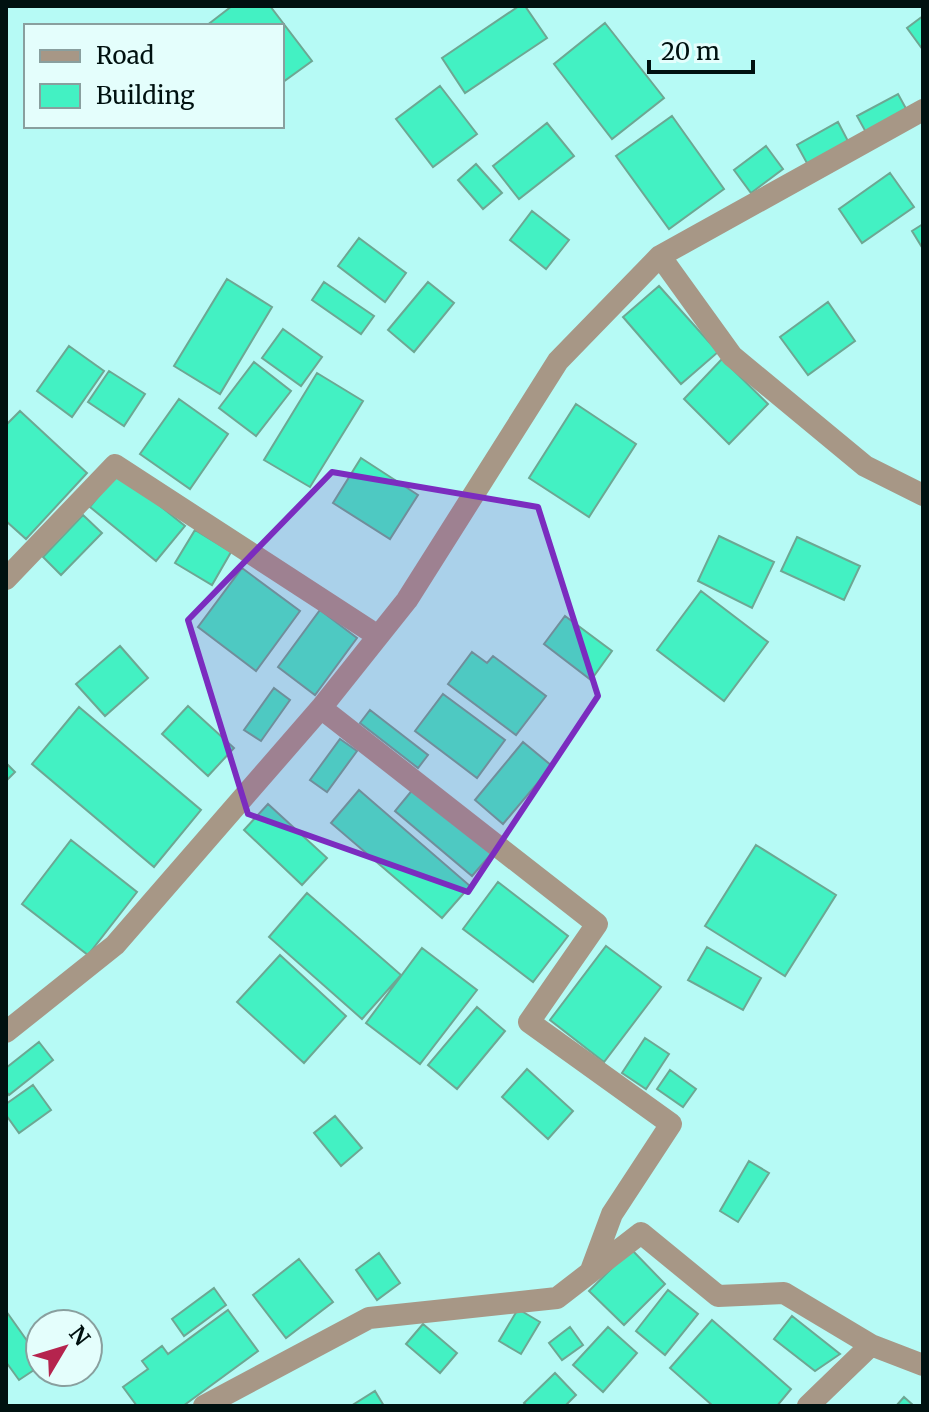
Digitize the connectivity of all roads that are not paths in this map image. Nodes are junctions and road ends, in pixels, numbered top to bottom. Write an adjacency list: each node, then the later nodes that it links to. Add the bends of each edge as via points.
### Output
1 (923, 110): 2 (street)
2 (660, 256): 3 (street, via 732,356 865,466); 5 (street, via 558,361 407,600)
3 (923, 495)
4 (6, 579): 5 (street, via 115,465)
5 (378, 636): 6 (street)
6 (321, 708): 7 (street, via 115,945); 8 (street, via 597,924 529,1022 671,1124 612,1214)
7 (6, 1032)
8 (590, 1273): 9 (street, via 641,1233 718,1296 784,1293); 11 (street, via 557,1298 369,1318)
9 (871, 1345): 10 (street); 12 (street)
10 (923, 1365)
11 (204, 1406)
12 (808, 1406)

